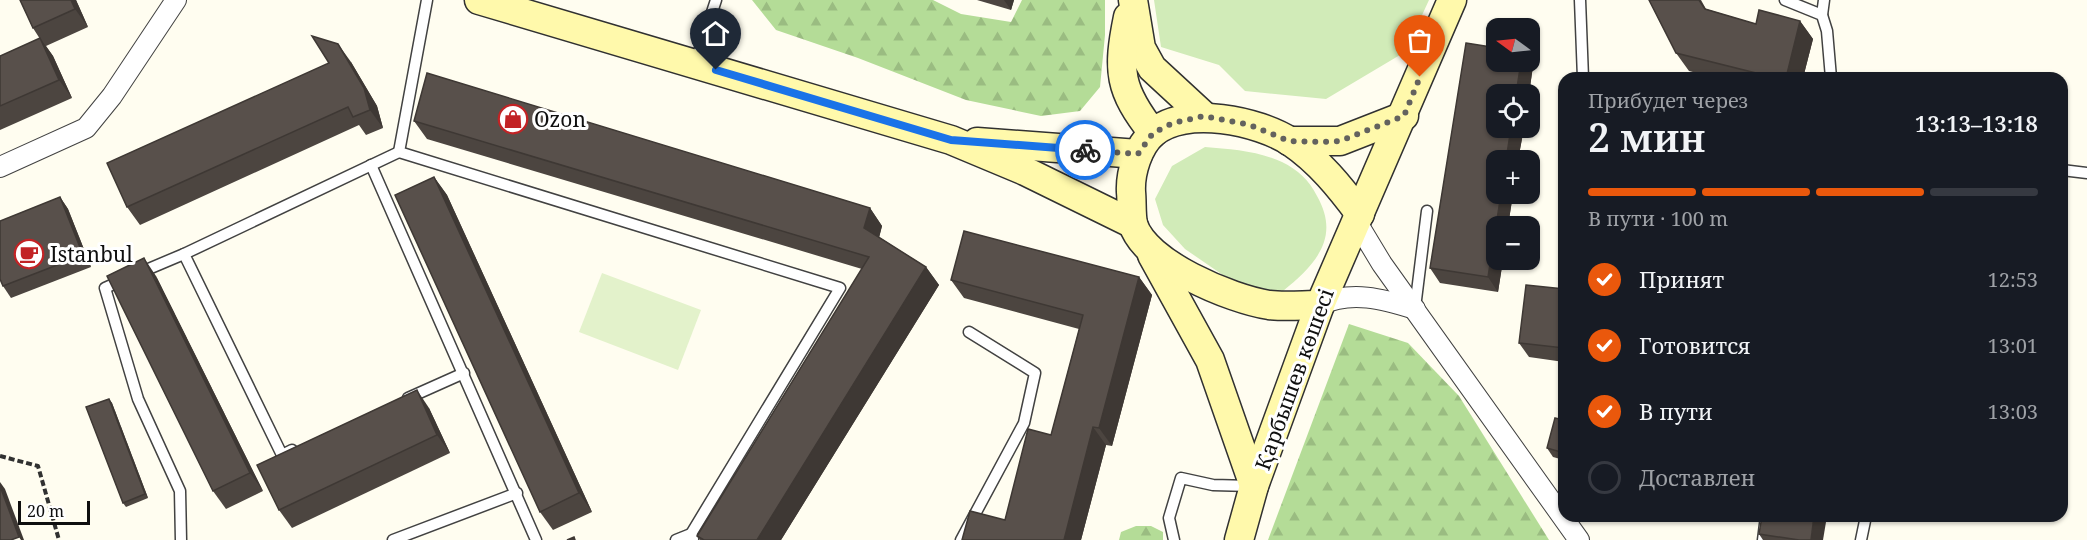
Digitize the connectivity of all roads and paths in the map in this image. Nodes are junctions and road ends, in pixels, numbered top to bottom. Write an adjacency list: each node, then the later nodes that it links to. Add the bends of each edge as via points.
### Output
1 (176, 0): 21 (street, via 86,128)
2 (427, 0): 19 (lane)
3 (479, 0): 11 (main road)
4 (716, 0): 11 (lane)
5 (1132, 0): 14 (main road, via 1141,48 1152,68); 18 (main road, via 1123,44 1122,79)
6 (1452, 0): 15 (main road, Қарбышев көшесі)
7 (1580, 0): 12 (lane)
8 (1785, 0): 10 (lane)
9 (1824, 0): 10 (lane)
10 (1822, 15): 13 (lane)
11 (695, 64): 16 (main road)
12 (1583, 72)
13 (1830, 72)
14 (1204, 116): 17 (main road, via 1250,125); 18 (main road, via 1173,123)
15 (1404, 116): 17 (main road, via 1340,141); 25 (main road, Қарбышев көшесі)
16 (951, 140): 18 (main road); 26 (main road)
17 (1289, 141): 25 (main road, via 1337,183)
18 (1145, 144): 26 (main road, via 1131,187)
19 (399, 152): 20 (lane); 42 (lane, via 840,288)
20 (371, 165): 28 (lane); 32 (lane)
21 (0, 167)
22 (2068, 171): 23 (lane)
23 (2087, 173)
24 (1427, 211): 30 (lane)
25 (1358, 218): 29 (main road, Қарбышев көшесі); 30 (street, via 1382,264)
26 (1133, 224): 27 (main road)
27 (1148, 248): 29 (main road, via 1192,279 1229,295 1270,305); 36 (main road, via 1210,360)
28 (184, 254): 34 (lane, via 282,455); 44 (lane, via 105,288 138,399 180,491)
29 (1320, 305): 30 (street, via 1345,297 1373,297); 36 (main road, Қарбышев көшесі)
30 (1415, 309): 38 (street)
31 (969, 332): 48 (lane, via 1035,373 1024,423)
32 (464, 373): 33 (lane); 37 (lane)
33 (399, 402)
34 (303, 445)
35 (0, 456): 43 (path, via 38,466)
36 (1254, 486): 49 (lane, via 1213,485 1181,478 1169,518); 50 (main road, Қарбышев көшесі)
37 (517, 493): 45 (lane); 46 (lane)
38 (1558, 510)
39 (1566, 522): 51 (street)
40 (1765, 522): 52 (lane)
41 (1865, 522): 53 (lane)
42 (692, 537): 47 (lane)
43 (59, 540)
44 (181, 540)
45 (393, 540)
46 (536, 540)
47 (676, 540)
48 (962, 540)
49 (1174, 540)
50 (1239, 540)
51 (1579, 540)
52 (1762, 540)
53 (1861, 540)

